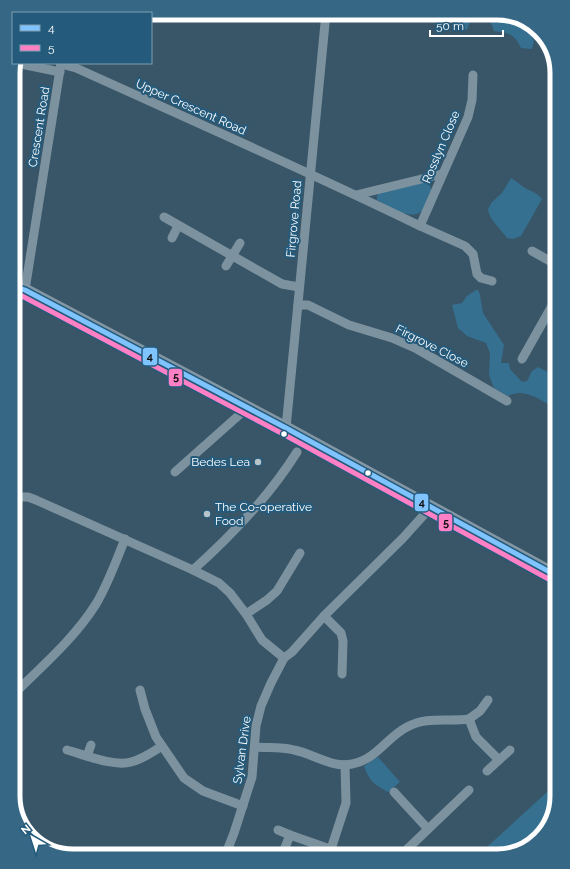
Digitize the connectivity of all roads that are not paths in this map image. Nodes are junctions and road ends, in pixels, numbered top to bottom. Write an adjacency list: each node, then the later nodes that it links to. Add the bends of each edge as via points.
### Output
1 (325, 20): 5 (street, Firgrove Road)
2 (21, 64): 3 (street, Upper Crescent Road)
3 (61, 66): 5 (street, Upper Crescent Road, via 76,68); 18 (street, Crescent Road)
4 (473, 75): 6 (street, Rosslyn Close, via 468,117)
5 (310, 173): 7 (street); 19 (street, Firgrove Road)
6 (442, 174): 7 (street); 10 (street, Rosslyn Close)
7 (356, 195): 10 (street)
8 (164, 217): 9 (street)
9 (178, 226): 11 (street); 14 (street)
10 (420, 226): 17 (street, via 464,246 473,254 481,278)
11 (172, 238)
12 (240, 243): 14 (street)
13 (532, 251): 15 (street)
14 (232, 256): 16 (street); 19 (street, via 282,284)
15 (550, 261)
16 (226, 266)
17 (492, 280)
18 (20, 283)
19 (299, 287): 21 (street, Firgrove Road)
20 (20, 289): 25 (street)
21 (298, 304): 24 (street, Firgrove Close, via 308,305 349,325 404,343); 26 (street, Firgrove Road)
22 (550, 309): 23 (street)
23 (522, 359)
24 (507, 401)
25 (247, 408): 26 (street); 28 (street)
26 (286, 428): 30 (street)
27 (297, 452): 33 (street, via 242,524)
28 (175, 472)
29 (20, 497): 31 (street, via 36,500)
30 (431, 507): 34 (street); 36 (street, Sylvan Drive)
31 (125, 539): 33 (street); 39 (street, via 101,594 87,616 65,643)
32 (300, 553): 35 (street, via 277,591)
33 (193, 570): 35 (street, via 230,593)
34 (550, 572)
35 (246, 614): 37 (street, via 262,640)
36 (324, 616): 37 (street, Sylvan Drive); 38 (street, via 341,633)
37 (284, 658): 45 (street, Sylvan Drive, via 261,706 256,726)
38 (342, 674)
39 (20, 688)
40 (140, 690): 44 (street, via 151,725)
41 (488, 700): 42 (street, via 480,711)
42 (469, 719): 49 (street, via 476,737); 50 (street, via 432,719 418,722 406,727 370,757)
43 (90, 745): 48 (street)
44 (162, 746): 48 (street, via 147,756 131,762 118,763); 54 (street, via 184,778 193,785)
45 (255, 747): 50 (street, via 292,749 328,763); 54 (street, Sylvan Drive, via 252,777)
46 (67, 750): 48 (street)
47 (510, 750): 49 (street)
48 (87, 756)
49 (499, 760): 51 (street)
50 (345, 765): 60 (street, via 346,803)
51 (487, 771)
52 (469, 790): 55 (street)
53 (394, 792): 55 (street)
54 (243, 806): 58 (street, Sylvan Drive)
55 (428, 829): 61 (street)
56 (278, 830): 57 (street)
57 (290, 835): 59 (street); 60 (street)
58 (228, 849)
59 (284, 849)
60 (331, 849)
61 (407, 849)

